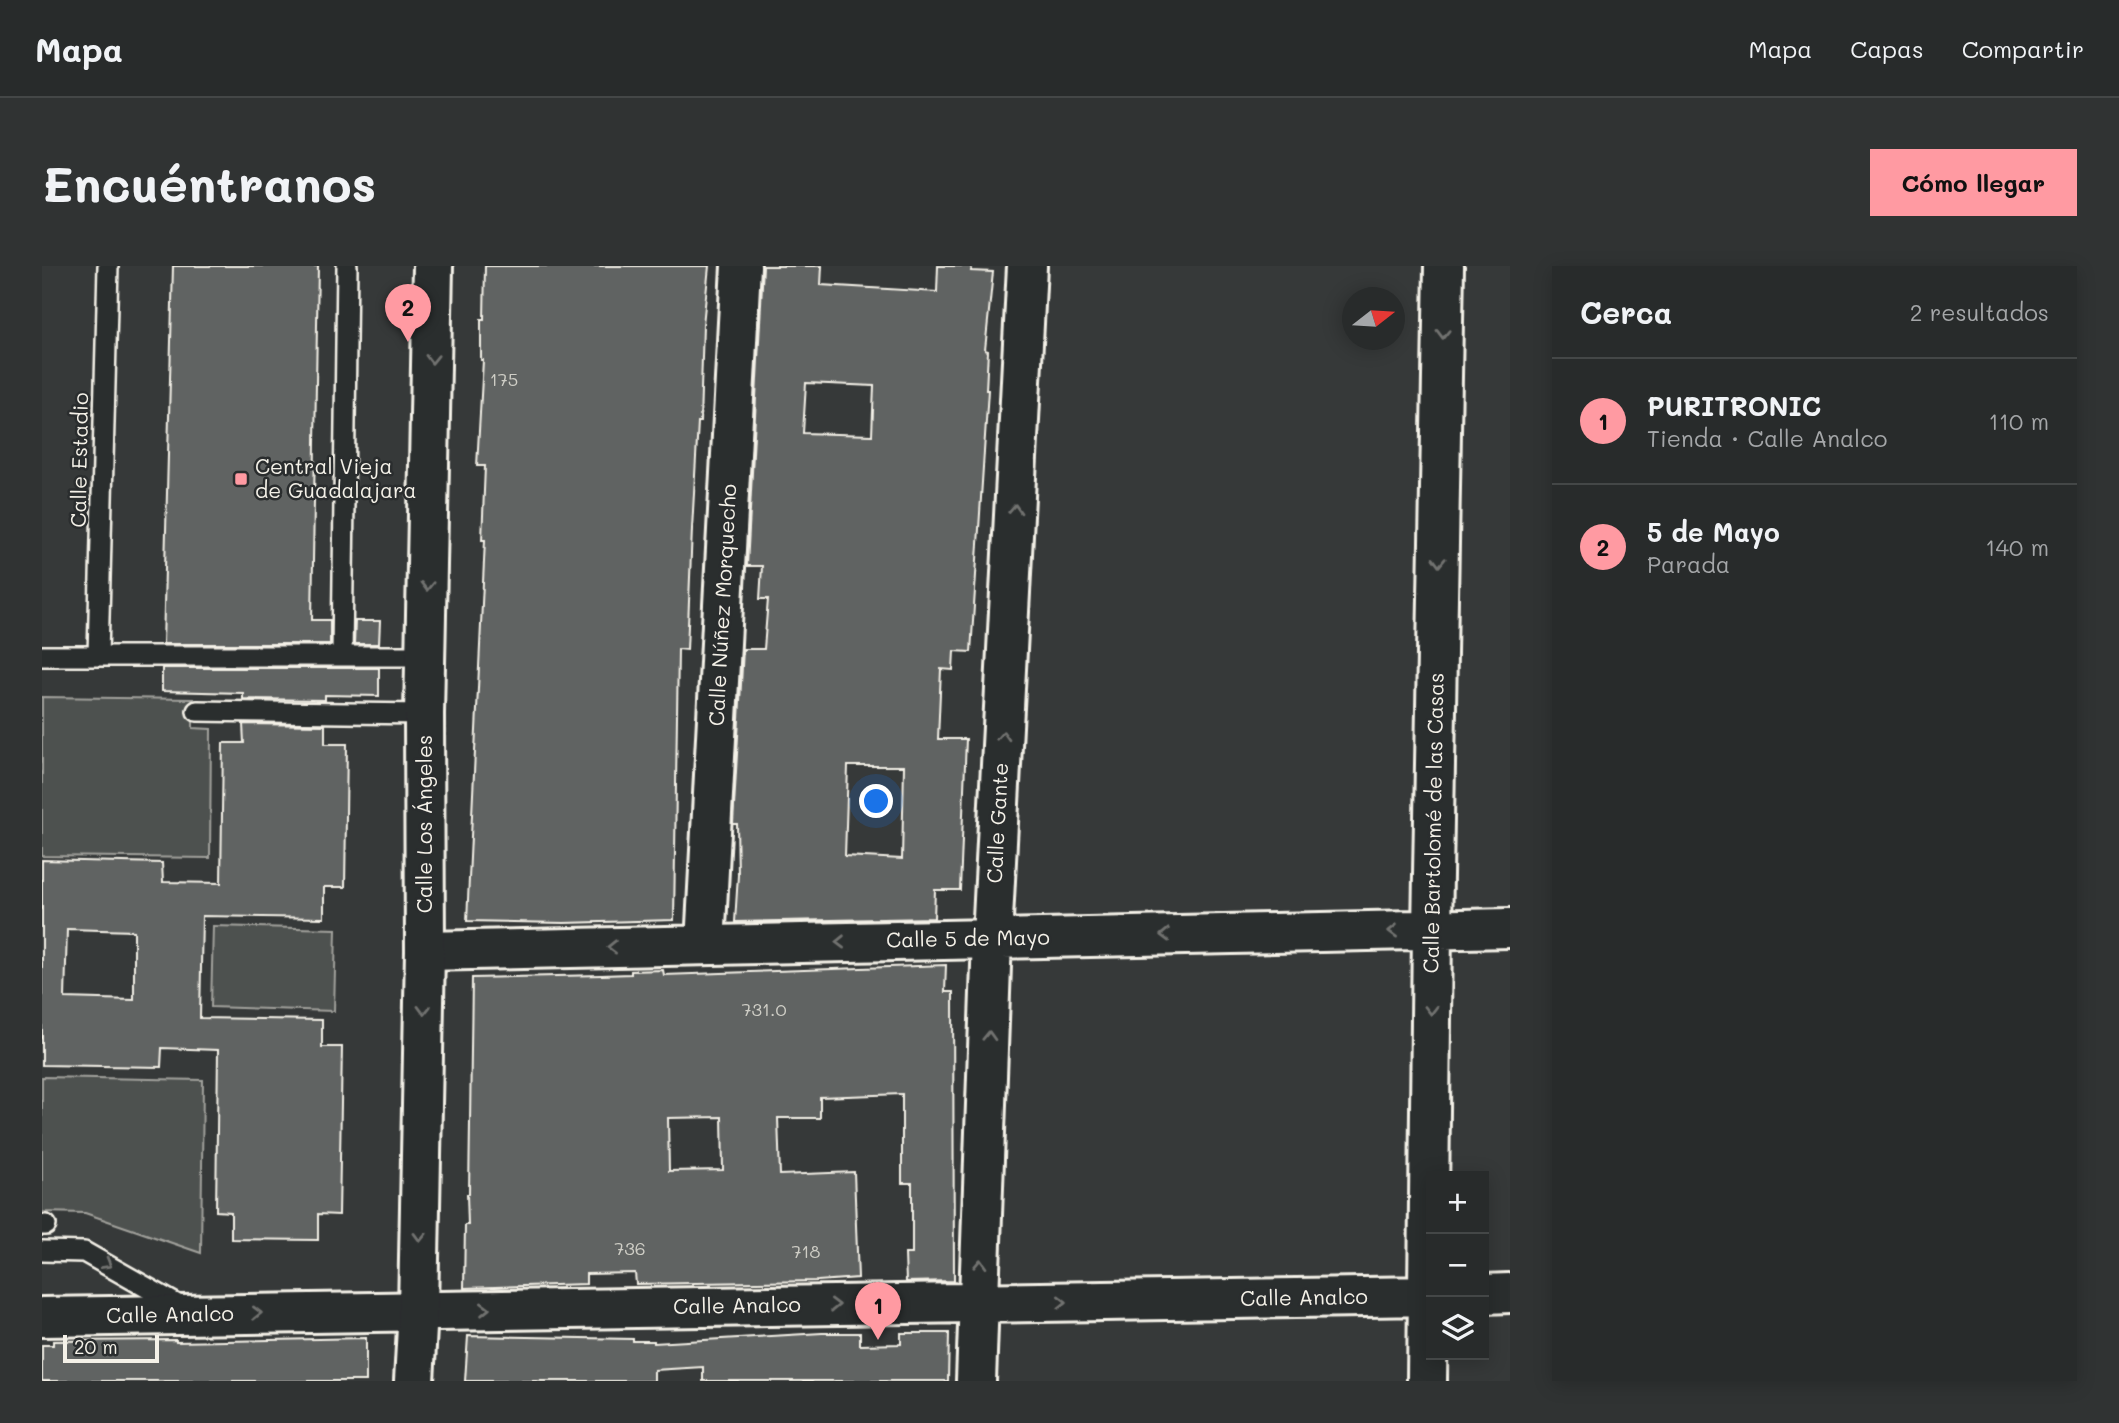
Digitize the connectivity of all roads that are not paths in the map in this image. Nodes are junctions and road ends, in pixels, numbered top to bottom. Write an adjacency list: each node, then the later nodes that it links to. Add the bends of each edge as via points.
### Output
1 (108, 266): 8 (lane, Calle Estadio)
2 (347, 266): 9 (lane)
3 (433, 266): 10 (street, Calle Los Ángeles, one-way to 10)
4 (741, 266): 16 (street, Calle Núñez Morquecho)
5 (1027, 266): 15 (street, Calle Gante, one-way to 5)
6 (1444, 266): 14 (street, Calle Bartolomé de las Casas, one-way to 14)
7 (42, 656): 8 (lane)
8 (98, 656): 9 (lane)
9 (342, 656): 10 (lane)
10 (425, 656): 12 (street, Calle Los Ángeles)
11 (197, 711): 12 (lane)
12 (424, 714): 17 (street, Calle Los Ángeles)
13 (1510, 928): 14 (street, Calle 5 de Mayo)
14 (1432, 930): 15 (street, Calle 5 de Mayo, one-way to 15); 18 (street, Calle Bartolomé de las Casas, one-way to 18)
15 (992, 938): 16 (street, Calle 5 de Mayo, one-way to 16); 24 (street, Calle Gante, one-way to 15)
16 (705, 945): 17 (street, Calle 5 de Mayo, one-way to 17)
17 (425, 951): 25 (street, Calle Los Ángeles, one-way to 25)
18 (1430, 1234)
19 (42, 1251): 26 (lane, one-way to 26, via 84,1251)
20 (1510, 1293): 21 (street)
21 (1489, 1294)
22 (1426, 1296): 24 (street, Calle Analco, one-way to 22)
23 (1430, 1297): 30 (street, Calle Bartolomé de las Casas)
24 (978, 1303): 25 (street, Calle Analco, one-way to 24); 29 (street, Calle Gante)
25 (418, 1310): 26 (street, Calle Analco, one-way to 25); 28 (street, Calle Los Ángeles)
26 (194, 1314): 27 (street, Calle Analco)
27 (42, 1317)
28 (414, 1381)
29 (976, 1381)
30 (1427, 1381)

